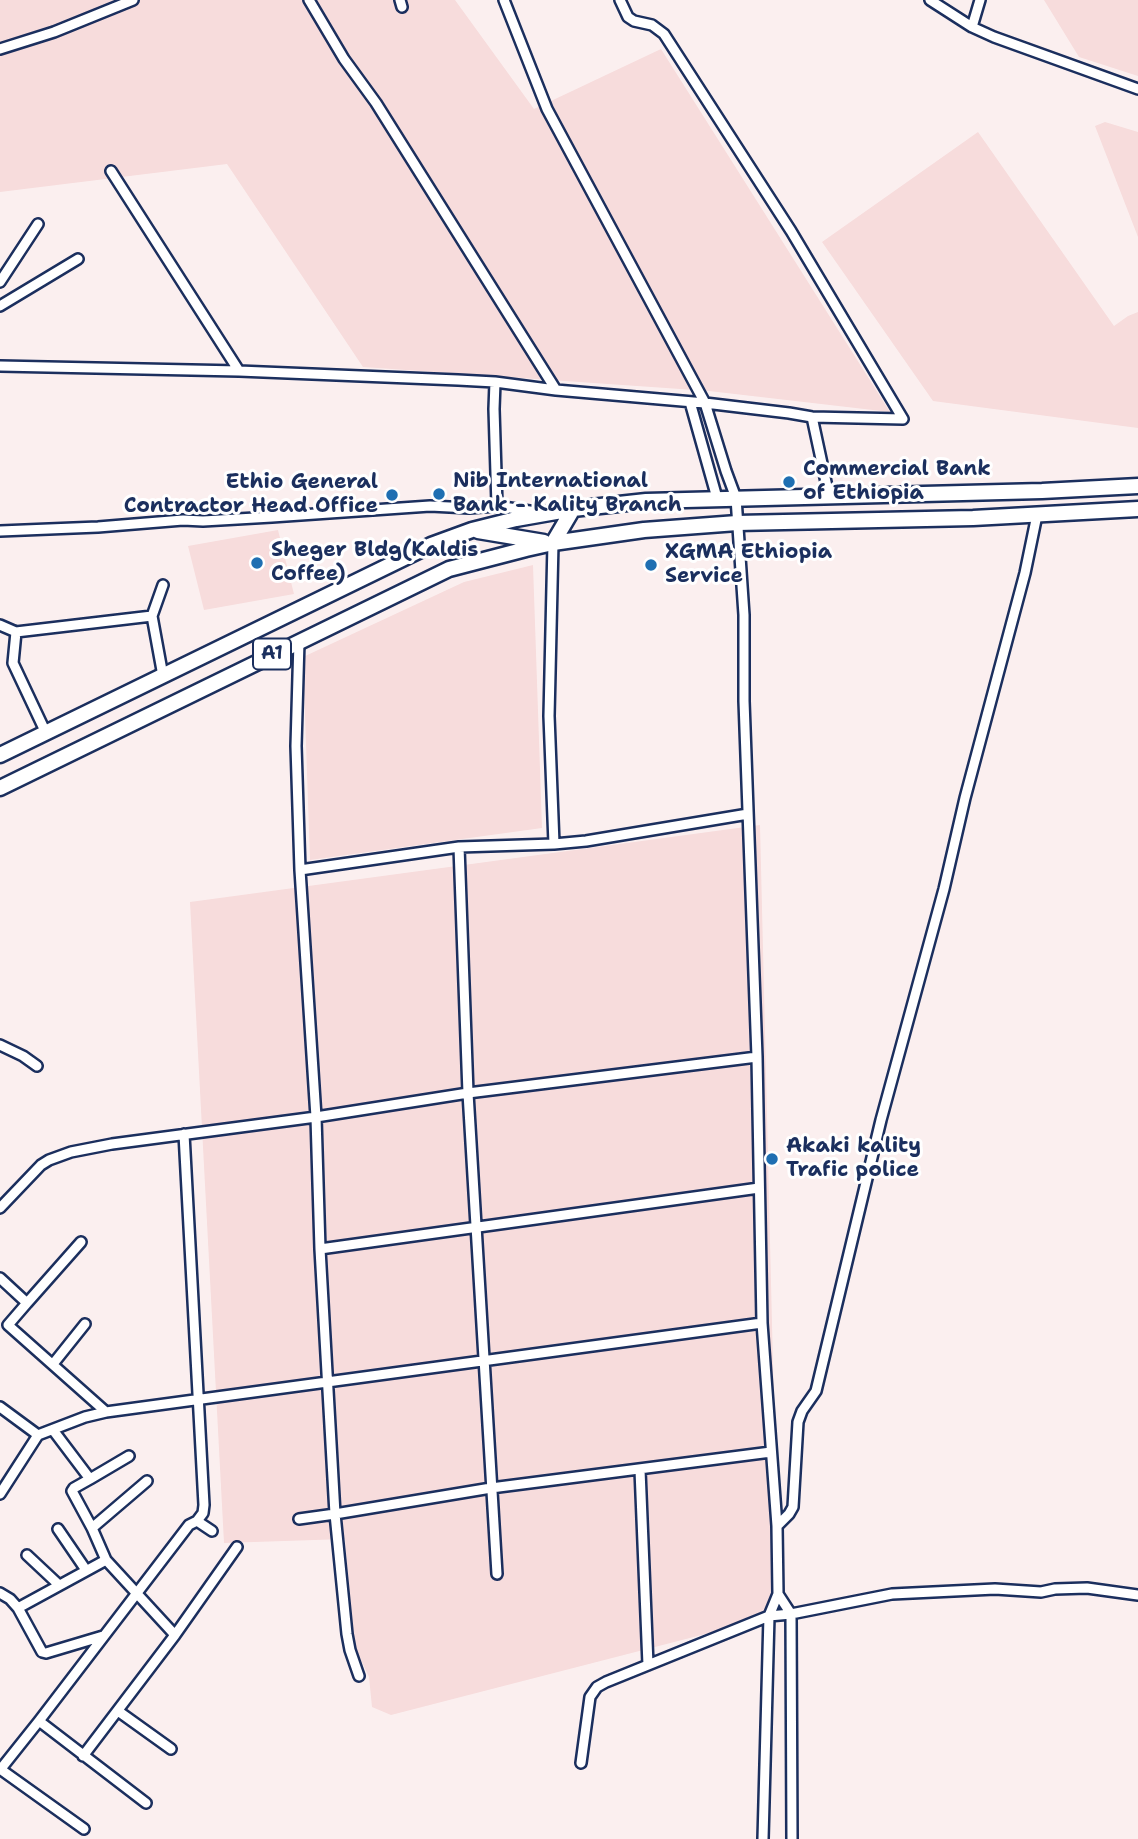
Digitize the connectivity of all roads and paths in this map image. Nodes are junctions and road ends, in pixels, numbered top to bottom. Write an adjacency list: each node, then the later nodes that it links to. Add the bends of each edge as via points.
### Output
1 (133, 0): 8 (street)
2 (309, 0): 18 (street)
3 (504, 0): 20 (street, via 547,109)
4 (620, 0): 21 (street, via 628,17 664,34 792,231 903,419)
5 (930, 0): 7 (street)
6 (980, 0): 7 (street)
7 (972, 27): 9 (street)
8 (0, 49)
9 (1138, 89)
10 (111, 171): 16 (street)
11 (38, 224): 13 (street)
12 (78, 259): 14 (street)
13 (0, 282)
14 (0, 306)
15 (0, 366): 16 (street)
16 (239, 371): 17 (street)
17 (495, 382): 18 (street); 26 (street)
18 (556, 390): 19 (street)
19 (690, 402): 20 (street); 24 (street)
20 (705, 403): 21 (street); 25 (street)
21 (812, 418): 23 (street)
22 (1138, 486): 23 (main road, A1)
23 (829, 496): 25 (main road, A1)
24 (717, 498): 25 (main road, A1); 27 (main road, A1)
25 (736, 498): 31 (street)
26 (497, 506): 29 (street); 33 (street)
27 (573, 509): 29 (main road, A1); 34 (main road)
28 (1138, 509): 30 (main road, A1)
29 (546, 514): 32 (main road, A1)
30 (1037, 515): 31 (main road, A1); 83 (street, via 1026,573 881,1120 816,1391 798,1422 793,1507)
31 (737, 523): 34 (main road, A1); 44 (street, via 744,615)
32 (472, 530): 34 (main road, A1); 40 (main road, A1, via 431,545)
33 (0, 531)
34 (553, 543): 39 (main road, A1, via 449,569); 45 (street, via 548,716)
35 (163, 585): 36 (street)
36 (152, 616): 38 (street); 40 (street)
37 (0, 625): 38 (street)
38 (16, 632): 41 (street, via 15,669)
39 (299, 641): 43 (main road, A1); 47 (street)
40 (163, 676): 41 (main road, A1)
41 (46, 733): 42 (main road, A1)
42 (0, 755)
43 (0, 788)
44 (748, 814): 45 (street); 49 (street)
45 (554, 844): 46 (street)
46 (459, 847): 47 (street); 51 (street)
47 (300, 870): 52 (street)
48 (0, 1045): 50 (street)
49 (757, 1057): 51 (street); 54 (street)
50 (37, 1066)
51 (468, 1093): 52 (street); 56 (street)
52 (316, 1116): 53 (street); 58 (street)
53 (184, 1134): 55 (street, via 112,1144 49,1160); 68 (street)
54 (759, 1188): 56 (street); 61 (street)
55 (0, 1208)
56 (477, 1228): 58 (street); 65 (street)
57 (81, 1242): 60 (street)
58 (320, 1250): 67 (street)
59 (0, 1278): 60 (street)
60 (27, 1303): 63 (street)
61 (762, 1323): 65 (street); 73 (street)
62 (85, 1324): 66 (street)
63 (8, 1325): 64 (street); 66 (street)
64 (0, 1332)
65 (483, 1360): 67 (street); 78 (street)
66 (53, 1364): 70 (street)
67 (328, 1382): 68 (street); 80 (street)
68 (199, 1399): 70 (street); 82 (street, via 204,1505)
69 (0, 1408): 72 (street)
70 (106, 1412): 71 (street)
71 (53, 1430): 72 (street); 76 (street)
72 (37, 1435): 79 (street)
73 (771, 1452): 75 (street); 83 (street)
74 (129, 1456): 76 (street)
75 (640, 1470): 78 (street); 102 (street)
76 (90, 1479): 84 (street, via 72,1491)
77 (147, 1481): 84 (street)
78 (491, 1489): 80 (street); 91 (street)
79 (0, 1494)
80 (335, 1514): 81 (street); 103 (street, via 347,1634)
81 (299, 1519)
82 (197, 1521): 86 (street); 94 (street, via 189,1525)
83 (777, 1526): 95 (street)
84 (92, 1528): 89 (street)
85 (58, 1529): 90 (street)
86 (212, 1531)
87 (237, 1547): 100 (street)
88 (27, 1555): 92 (street)
89 (106, 1560): 90 (street); 94 (street)
90 (86, 1570): 92 (street)
91 (497, 1574)
92 (59, 1585): 97 (street)
93 (0, 1593): 97 (street)
94 (136, 1594): 100 (street); 101 (street)
95 (778, 1594): 98 (street); 99 (street)
96 (1138, 1595): 98 (street, via 1087,1588 892,1594)
97 (18, 1608): 101 (street, via 42,1652)
98 (791, 1614): 99 (street); 113 (street)
99 (769, 1616): 102 (street); 112 (street)
100 (175, 1635): 104 (street)
101 (103, 1636): 105 (street)
102 (648, 1665): 108 (street, via 592,1692)
103 (359, 1676)
104 (117, 1711): 106 (street); 107 (street)
105 (39, 1721): 107 (street); 109 (street)
106 (171, 1749)
107 (83, 1756): 110 (street)
108 (581, 1763)
109 (0, 1770): 111 (street)
110 (146, 1802)
111 (84, 1829)
112 (763, 1839)
113 (792, 1839)

